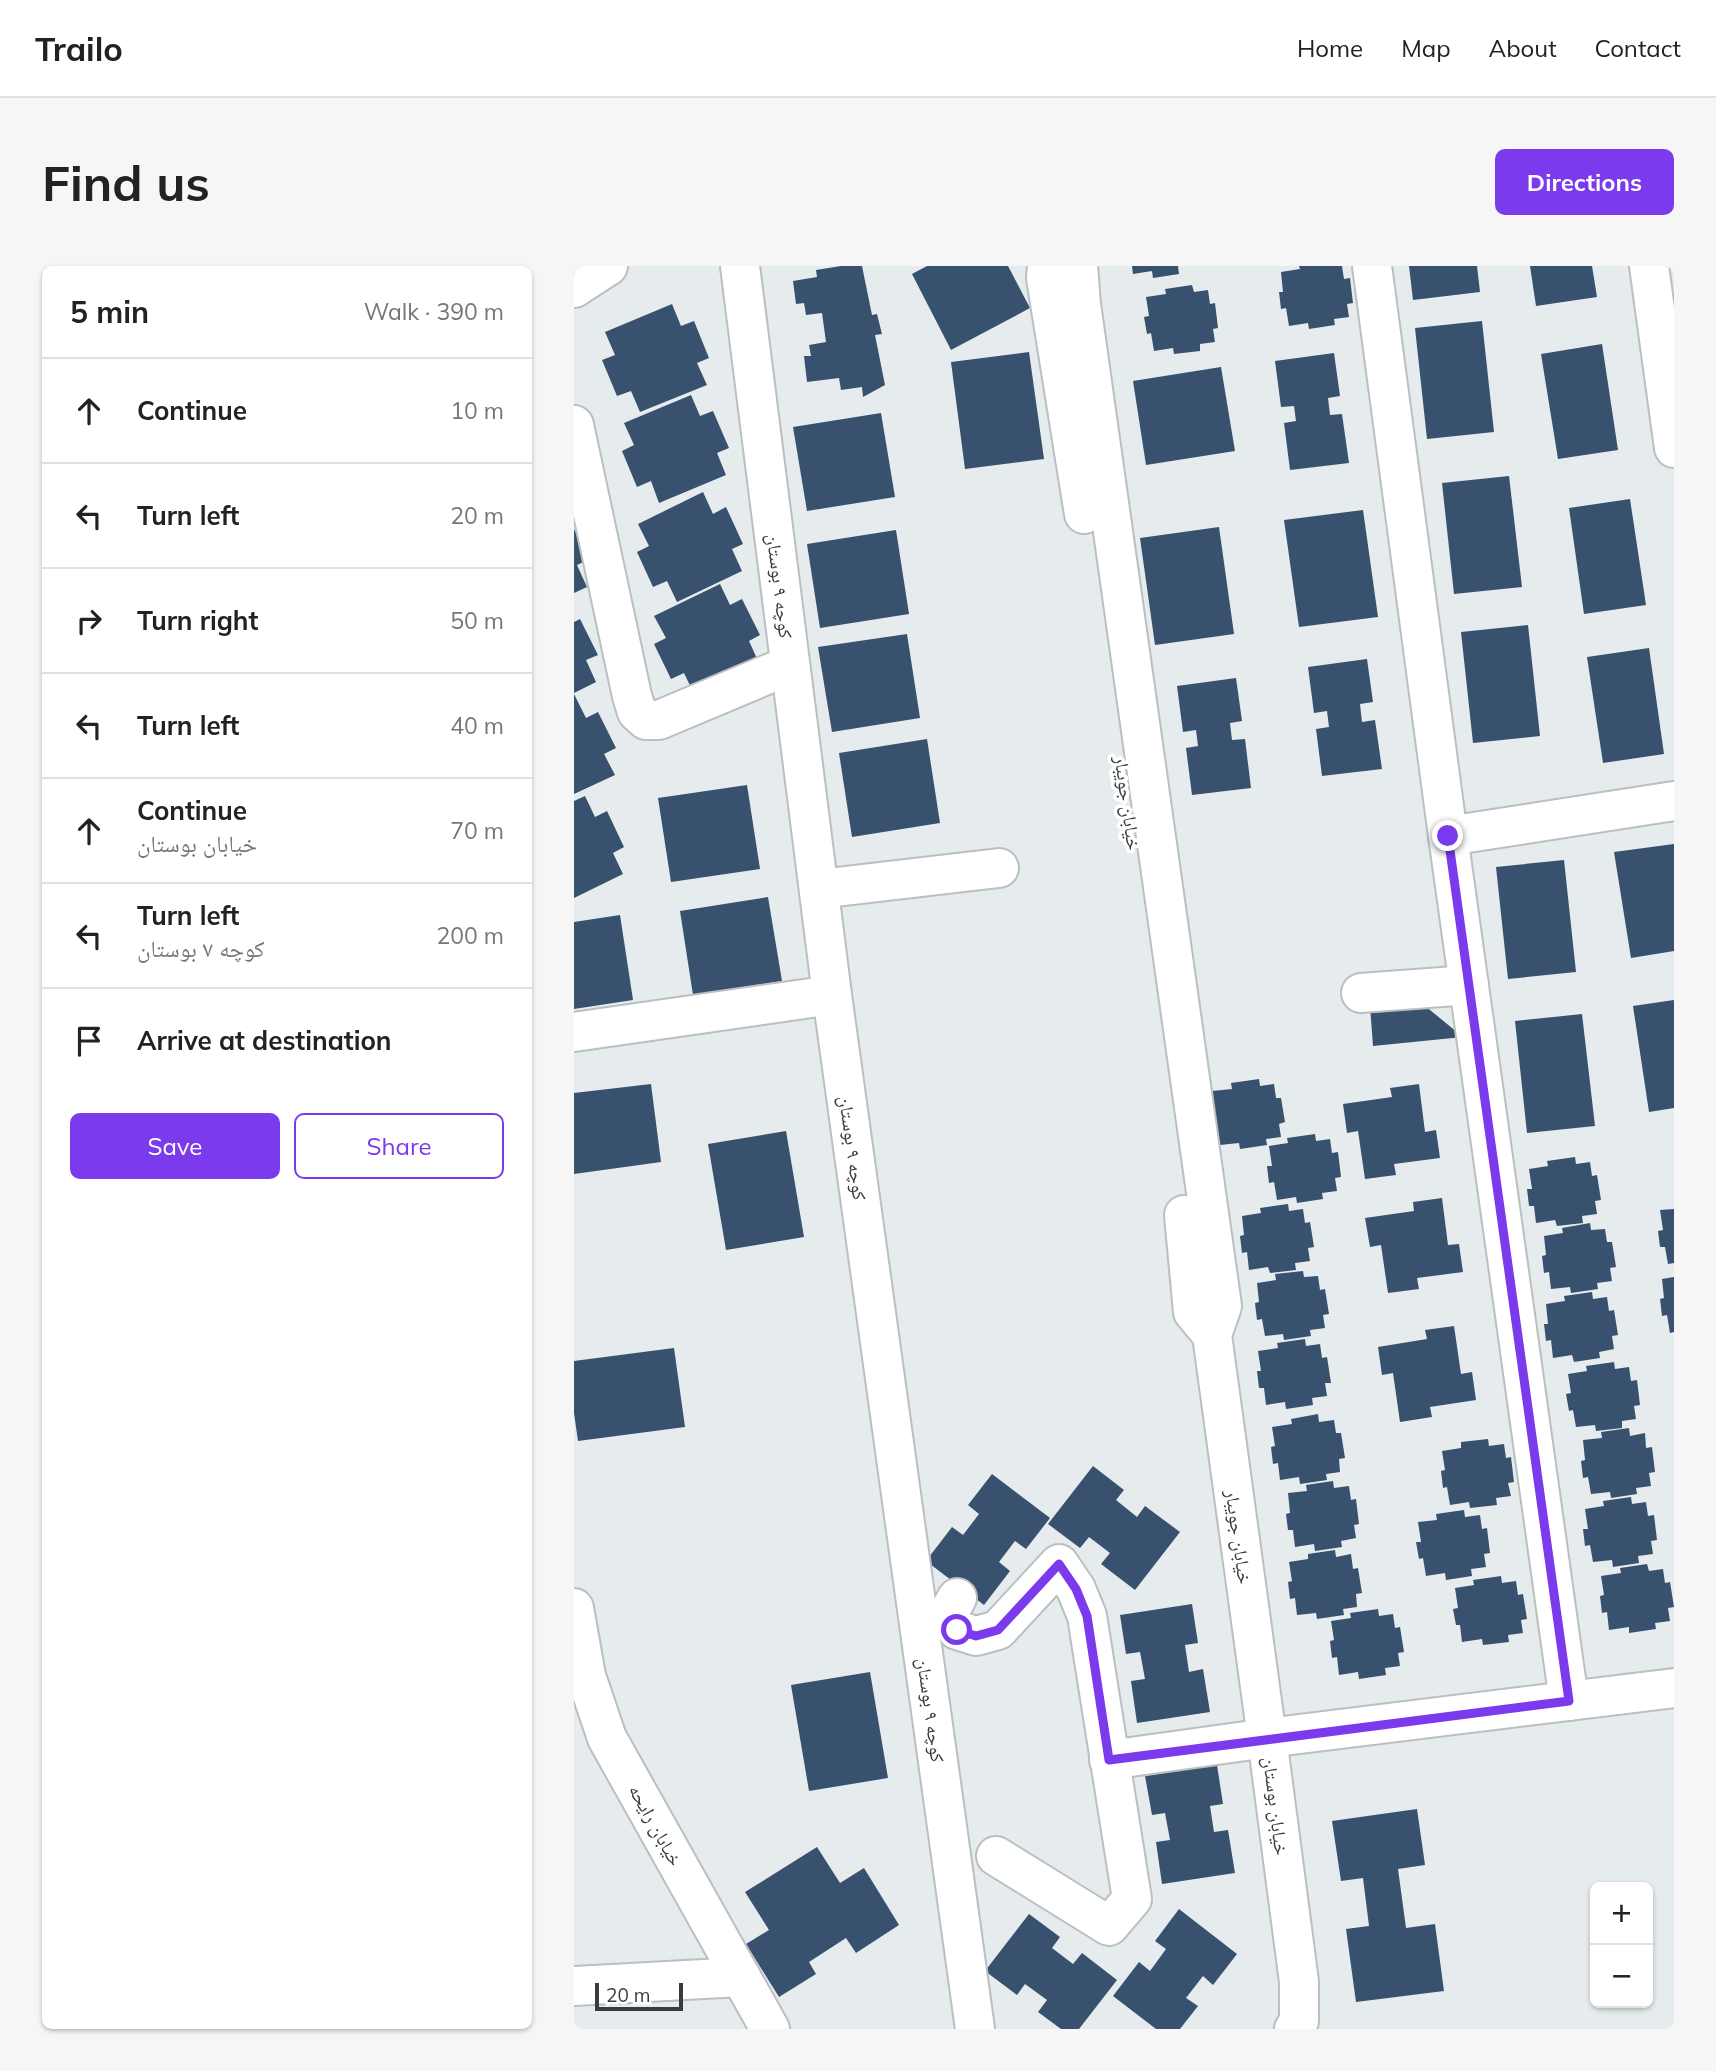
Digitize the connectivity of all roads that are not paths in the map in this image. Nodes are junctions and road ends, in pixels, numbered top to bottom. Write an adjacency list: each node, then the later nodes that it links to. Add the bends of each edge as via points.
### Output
1 (608, 266): 7 (street)
2 (740, 266): 10 (street, کوچه ۹ بوستان)
3 (1047, 266): 19 (street, خیابان جویبار, via 1122,756 1186,1229 1193,1312)
4 (1078, 266): 19 (street, خیابان جویبار, via 1222,1306)
5 (1372, 266): 12 (street)
6 (1649, 266): 9 (street)
7 (574, 288)
8 (574, 425): 10 (street, via 637,712 646,720 660,720)
9 (1674, 448)
10 (790, 665): 14 (street, کوچه ۹ بوستان)
11 (1674, 802): 12 (street)
12 (1448, 836): 15 (street)
13 (999, 868): 14 (street)
14 (819, 889): 17 (street, کوچه ۹ بوستان)
15 (1469, 985): 16 (street); 24 (street)
16 (1361, 993)
17 (832, 995): 18 (street); 31 (street, کوچه ۹ بوستان)
18 (574, 1032)
19 (1212, 1335): 25 (street, خیابان جویبار)
20 (957, 1598): 26 (street, via 947,1615 957,1630 976,1636 998,1630 1059,1564 1087,1616)
21 (574, 1608): 22 (street, خیابان رایحه)
22 (580, 1676): 28 (street, خیابان رایحه, via 607,1738)
23 (1674, 1688): 24 (street, خیابان بوستان)
24 (1569, 1701): 25 (street, خیابان بوستان)
25 (1267, 1738): 26 (street); 32 (street, خیابان بوستان, via 1299,1982 1299,2021)
26 (1109, 1760): 27 (street, via 1132,1899 1109,1926)
27 (996, 1856)
28 (741, 1977): 29 (street); 30 (street, خیابان رایحه)
29 (574, 1986)
30 (771, 2029)
31 (975, 2029)
32 (1294, 2029)

